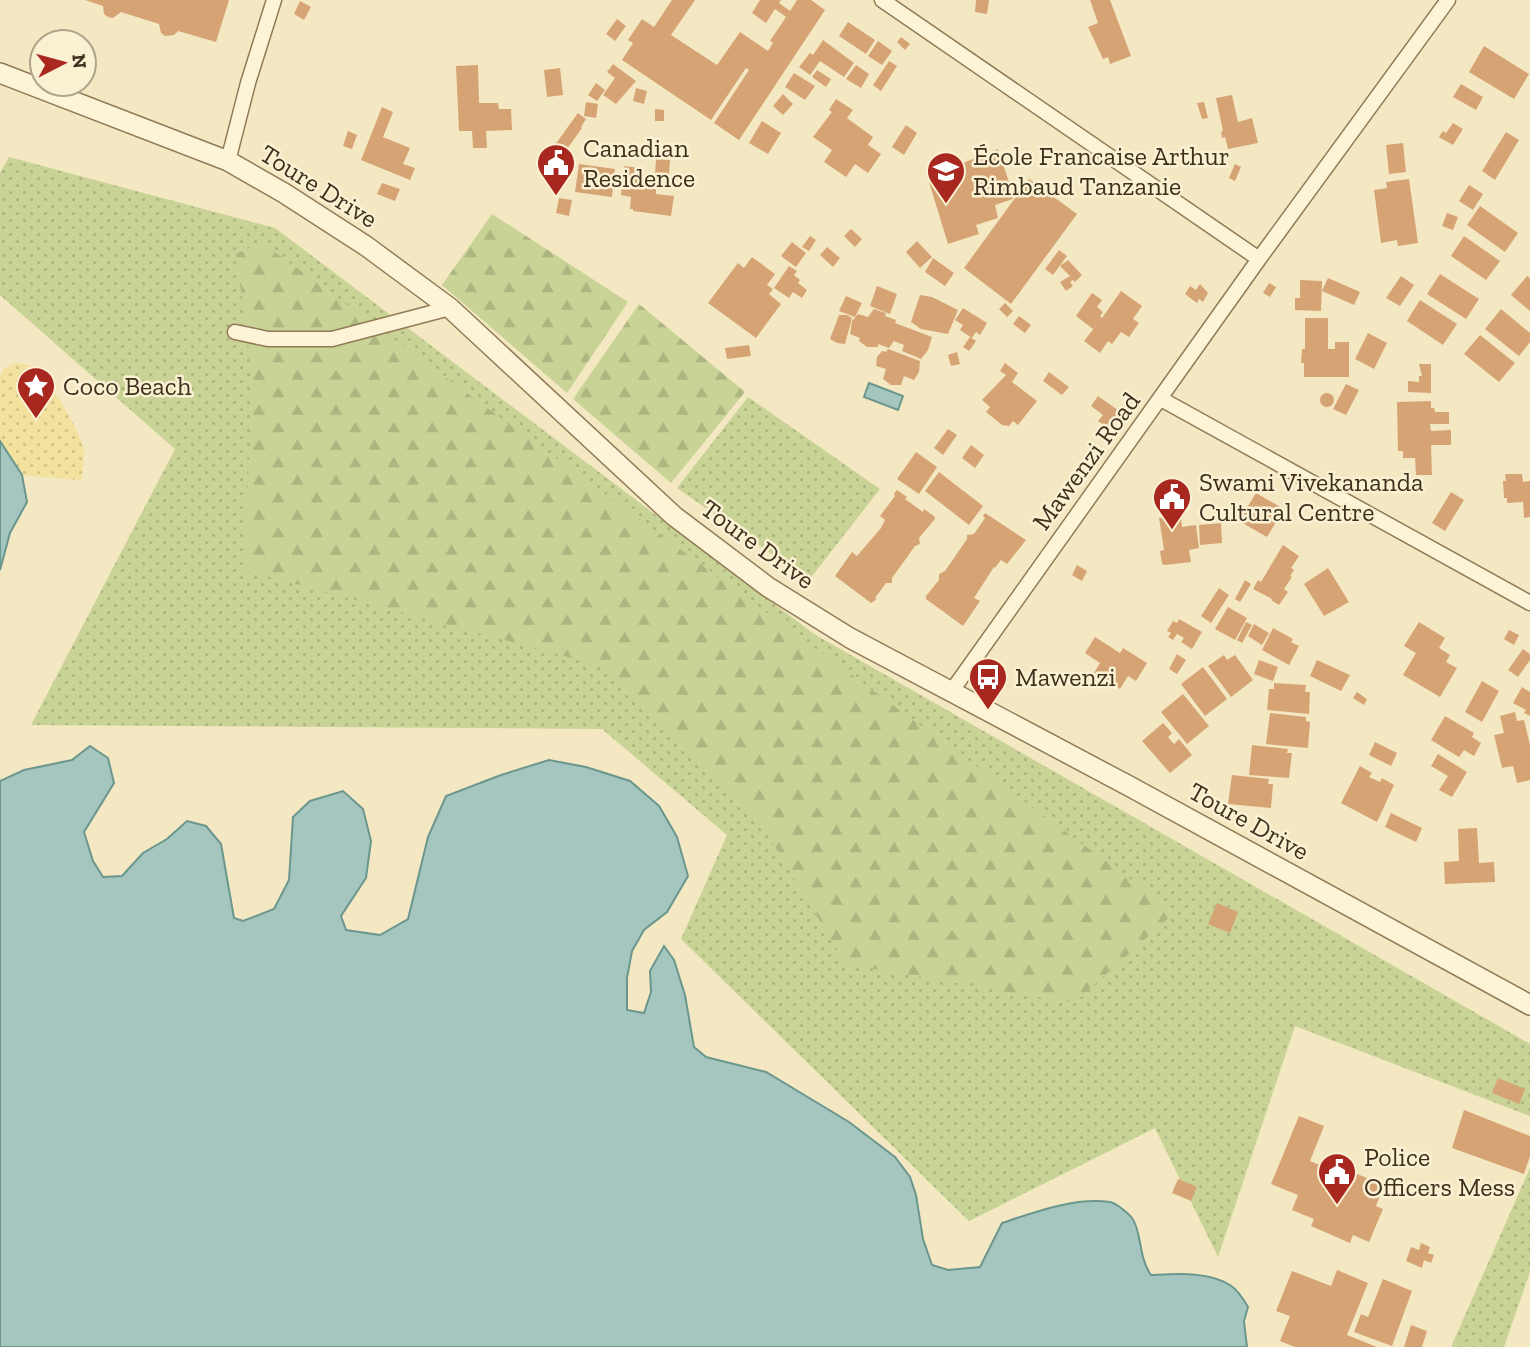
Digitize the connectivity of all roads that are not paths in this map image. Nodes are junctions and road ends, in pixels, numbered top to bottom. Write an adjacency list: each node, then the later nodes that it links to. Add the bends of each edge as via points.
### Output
1 (274, 0): 5 (street)
2 (882, 0): 6 (street)
3 (1448, 0): 6 (street, Mawenzi Road)
4 (0, 73): 5 (street, Toure Drive)
5 (228, 161): 7 (street, Toure Drive, via 366,246)
6 (1259, 259): 9 (street, Mawenzi Road)
7 (450, 308): 8 (street, via 332,339 268,339); 11 (street, Toure Drive, via 674,516 768,587 850,638)
8 (235, 332)
9 (1161, 399): 10 (street); 11 (street, Mawenzi Road)
10 (1530, 603)
11 (951, 691): 12 (street, Toure Drive)
12 (1530, 1004)

